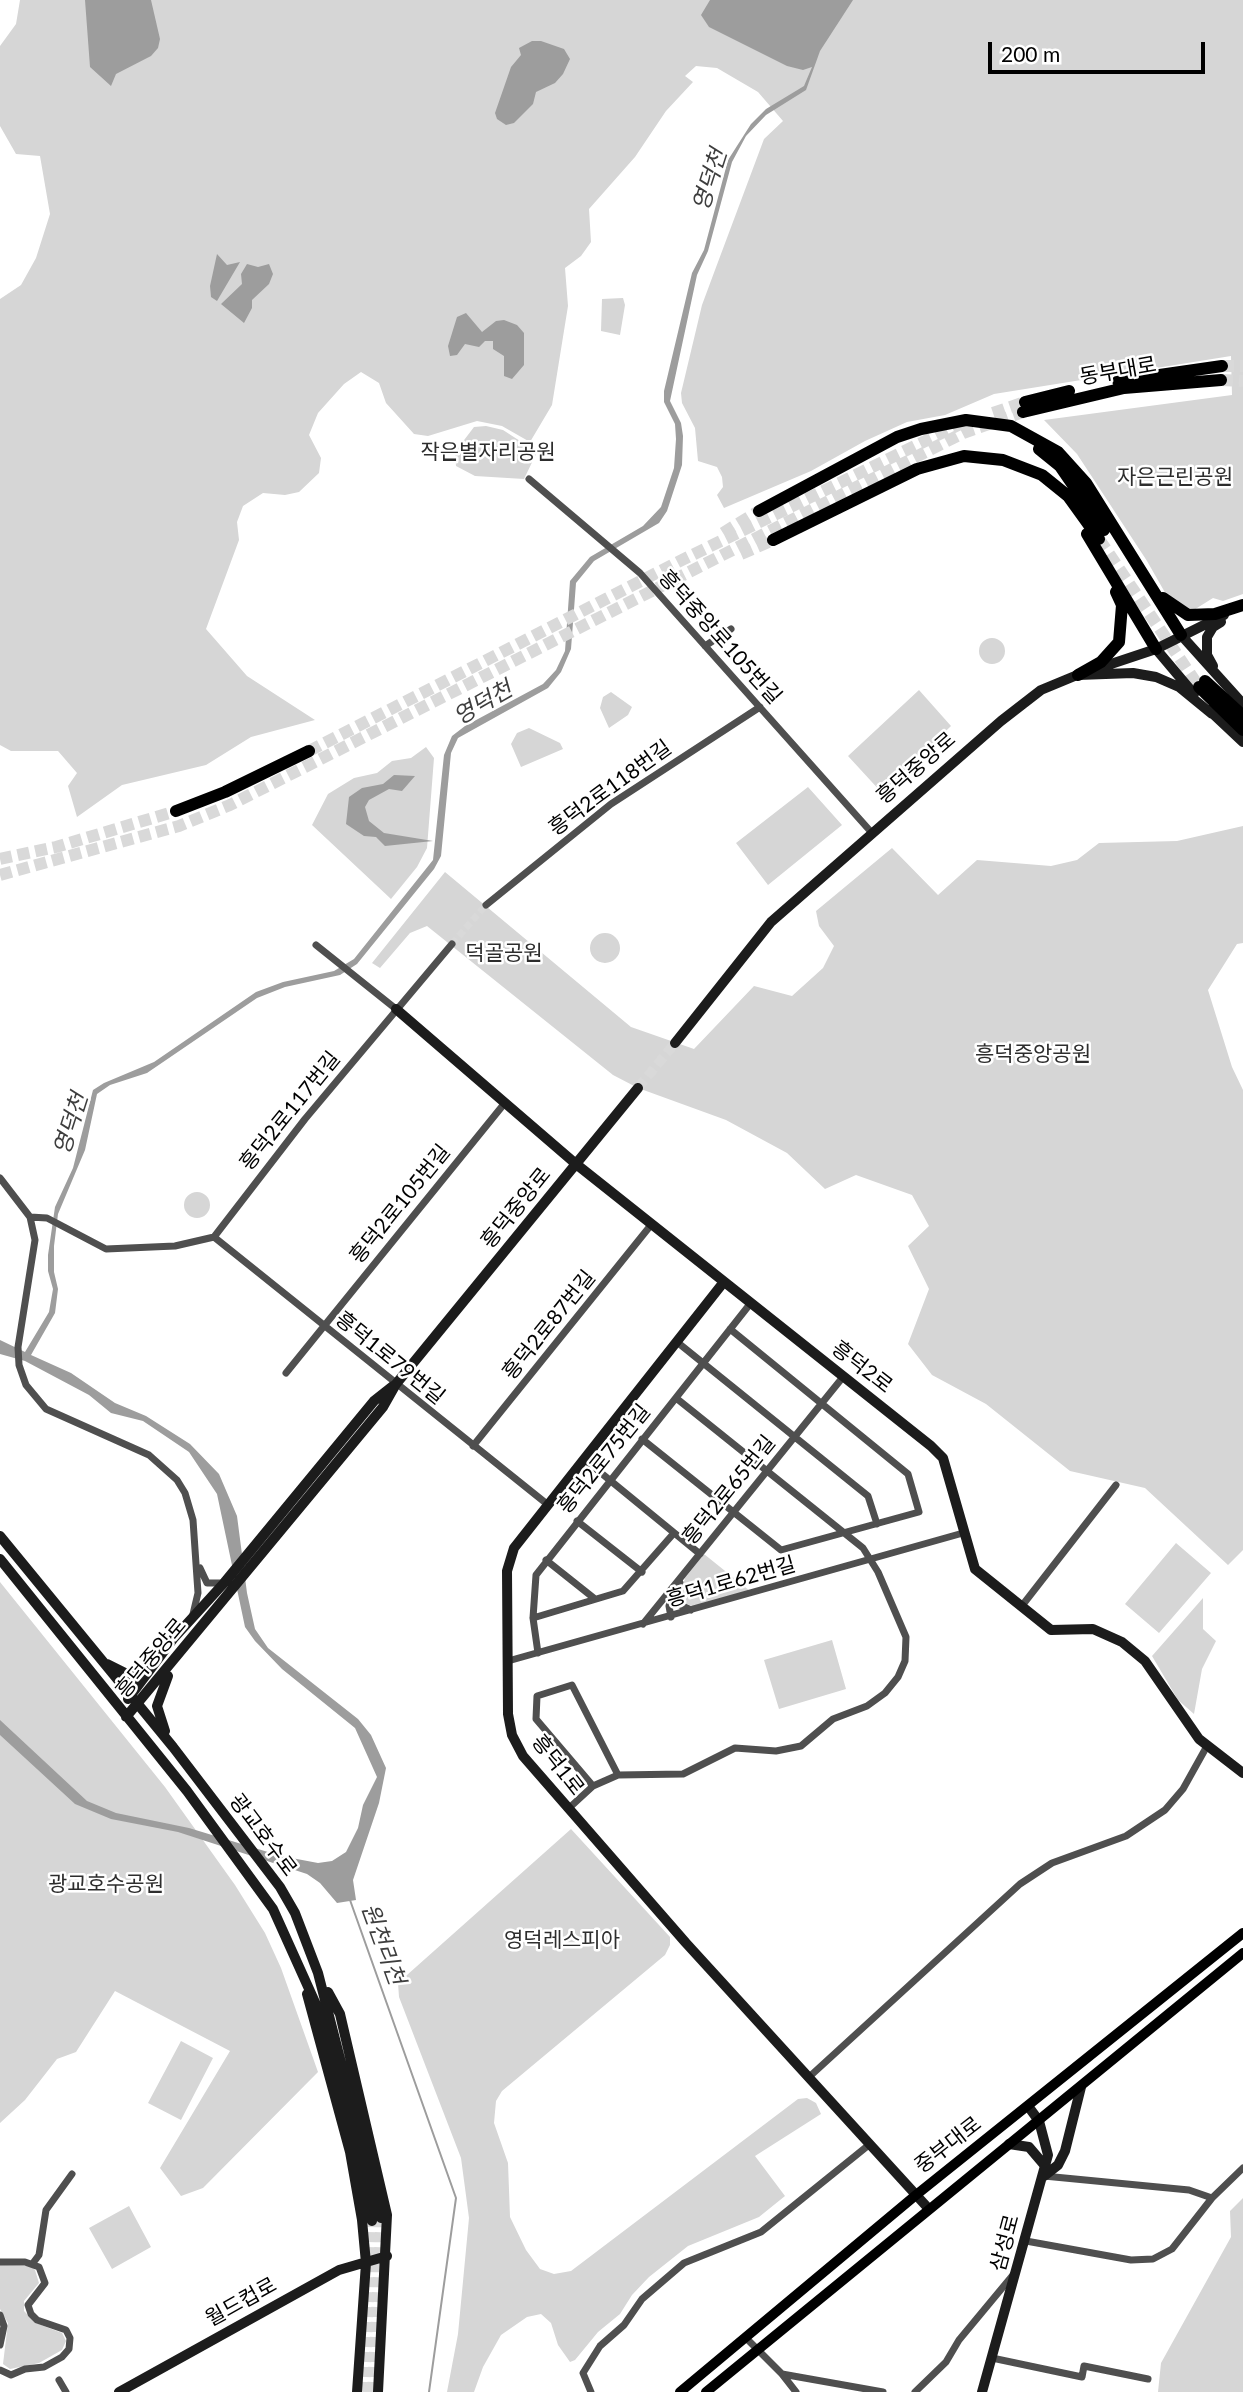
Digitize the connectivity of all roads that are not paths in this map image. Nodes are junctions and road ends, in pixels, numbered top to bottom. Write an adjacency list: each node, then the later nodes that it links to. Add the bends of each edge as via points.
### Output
1 (1222, 366): 2 (highway, 동부대로, via 1145,376 1024,407 1124,388)
2 (1221, 380)
3 (921, 429): 5 (highway, via 897,437); 7 (highway, via 988,428 1030,442 1060,466); 8 (highway, via 966,420 997,423 1042,441 1087,483)
4 (529, 480): 12 (street, 흥덕중앙로105번길, via 626,561)
5 (759, 511)
6 (773, 540): 7 (highway, via 917,469 946,462 1005,467 1040,484)
7 (1102, 542): 13 (highway); 14 (highway, via 1122,605 1119,642 1101,662)
8 (1135, 562): 9 (highway, via 1169,605 1188,615); 11 (highway)
9 (1243, 606): 11 (street, 흥덕중앙로); 15 (street, via 1213,627 1207,637)
10 (731, 629): 12 (street)
11 (1181, 635): 13 (street, 흥덕중앙로); 15 (street)
12 (705, 646): 17 (street, 흥덕중앙로105번길)
13 (1156, 649): 14 (street, 흥덕중앙로); 18 (street)
14 (1078, 675): 18 (street, via 1156,677 1179,687); 24 (street, 흥덕중앙로, via 1041,690 1001,720)
15 (1208, 682): 16 (street); 19 (highway); 20 (highway)
16 (1243, 704)
17 (760, 707): 24 (street, 흥덕중앙로105번길); 25 (street, 흥덕2로118번길, via 611,804)
18 (1212, 714): 21 (street)
19 (1243, 716)
20 (1243, 730)
21 (1243, 742)
22 (309, 751): 23 (highway)
23 (176, 811)
24 (872, 832): 29 (street, 흥덕중앙로, via 771,922)
25 (486, 905)
26 (452, 944): 28 (street)
27 (316, 945): 28 (street)
28 (396, 1009): 31 (street, 흥덕2로); 36 (street, 흥덕2로117번길)
29 (675, 1043)
30 (638, 1088): 32 (street, 흥덕중앙로)
31 (504, 1104): 32 (street, 흥덕2로); 39 (street, 흥덕2로105번길)
32 (576, 1164): 35 (street, 흥덕2로); 45 (street, 흥덕중앙로)
33 (0, 1178): 34 (street)
34 (30, 1217): 36 (street, via 47,1218 106,1249 175,1246); 63 (street, via 34,1258 18,1357 26,1385 46,1409 149,1455 168,1469 190,1505)
35 (651, 1225): 37 (street, 흥덕2로); 50 (street, 흥덕2로87번길)
36 (214, 1237): 39 (street, 흥덕1로79번길)
37 (723, 1283): 38 (street, 흥덕2로); 41 (street, 흥덕1로)
38 (750, 1304): 40 (street, 흥덕2로75번길); 44 (street, 흥덕2로)
39 (324, 1327): 43 (street, 흥덕2로105번길); 45 (street, 흥덕1로79번길)
40 (730, 1329): 42 (street, 흥덕2로75번길); 47 (street)
41 (677, 1342): 42 (street); 51 (street, 흥덕1로)
42 (703, 1364): 46 (street, 흥덕2로75번길); 48 (street)
43 (286, 1373)
44 (843, 1377): 47 (street, 흥덕2로65번길); 61 (street, 흥덕2로, via 943,1458)
45 (396, 1384): 50 (street, 흥덕1로79번길); 70 (street, 흥덕중앙로, via 374,1401); 81 (street, 흥덕중앙로, via 383,1407)
46 (676, 1398): 49 (street, 흥덕2로75번길); 52 (street)
47 (821, 1404): 48 (street, 흥덕2로65번길); 58 (street, via 908,1474 919,1512)
48 (794, 1437): 52 (street, 흥덕2로65번길); 58 (street, via 868,1496)
49 (642, 1439): 53 (street, 흥덕2로75번길); 56 (street)
50 (473, 1446): 55 (street, 흥덕1로79번길)
51 (584, 1459): 53 (street); 55 (street, 흥덕1로)
52 (766, 1471): 56 (street, 흥덕2로65번길); 59 (street)
53 (610, 1480): 57 (street, 흥덕2로75번길); 60 (street)
54 (1116, 1485): 72 (street)
55 (547, 1504): 80 (street, 흥덕1로, via 514,1548 507,1571)
56 (733, 1513): 59 (street, via 781,1550); 64 (street, 흥덕2로65번길)
57 (578, 1521): 66 (street, 흥덕2로75번길); 68 (street)
58 (877, 1524): 59 (street)
59 (843, 1532): 67 (street)
60 (674, 1533): 64 (street); 68 (street)
61 (963, 1533): 67 (street, 흥덕1로62번길); 72 (street, 흥덕2로, via 975,1569)
62 (0, 1536): 79 (street, 광교호수로)
63 (196, 1548): 70 (street, via 204,1580); 75 (street, via 197,1607)
64 (700, 1554): 69 (street, 흥덕2로65번길)
65 (0, 1559): 85 (street, 광교호수로)
66 (546, 1560): 71 (street); 76 (street, 흥덕2로75번길, via 536,1575)
67 (872, 1560): 73 (street, 흥덕1로62번길); 89 (street, via 907,1646 901,1672 885,1693 867,1706 833,1719 796,1748 735,1748 688,1773)
68 (642, 1572): 71 (street, via 623,1591)
69 (682, 1576): 73 (street, via 676,1603); 74 (street, via 671,1596); 77 (street, 흥덕2로65번길)
70 (224, 1583): 75 (street, 흥덕중앙로)
71 (595, 1599): 76 (street)
72 (1021, 1607): 86 (street, 흥덕2로, via 1051,1630 1093,1629 1122,1642 1146,1661 1186,1726)
73 (695, 1611): 74 (street, 흥덕1로62번길)
74 (671, 1617): 77 (street, 흥덕1로62번길)
75 (191, 1618): 82 (street, 흥덕중앙로)
76 (533, 1618): 78 (street, 흥덕2로75번길)
77 (643, 1625): 78 (street, 흥덕1로62번길)
78 (538, 1653): 80 (street, 흥덕1로62번길)
79 (98, 1658): 82 (street, via 132,1677); 83 (street, 광교호수로)
80 (508, 1661): 91 (street, 흥덕1로, via 512,1735 523,1756)
81 (174, 1662): 84 (street, 흥덕중앙로); 87 (street, via 157,1706)
82 (154, 1663): 83 (street, 흥덕중앙로)
83 (128, 1696): 84 (street, 광교호수로); 85 (street, 흥덕중앙로)
84 (138, 1705): 85 (street, 흥덕중앙로); 87 (street, 광교호수로)
85 (127, 1717): 95 (street, 광교호수로, via 254,1879 273,1909)
86 (1207, 1746): 88 (street, 흥덕2로); 97 (street, via 1184,1789 1165,1810 1126,1836 1052,1863 1020,1884)
87 (173, 1747): 94 (street, 광교호수로, via 280,1887)
88 (1243, 1773)
89 (618, 1775): 90 (street); 90 (street, via 572,1685 537,1696 536,1719)
90 (593, 1786): 91 (street)
91 (568, 1809): 97 (street, 흥덕1로)
92 (1243, 1933): 96 (main road, 중부대로)
93 (1243, 1953): 98 (main road, 중부대로)
94 (318, 1973): 95 (street, 광교호수로, via 376,2220 323,2021); 110 (street, via 340,2014 387,2215)
95 (303, 1977): 113 (street, via 350,2152)
96 (1084, 2062): 98 (main road, via 1074,2075); 99 (main road, 중부대로)
97 (808, 2078): 101 (street, 흥덕1로)
98 (1082, 2087): 100 (main road, 중부대로); 104 (street, via 1065,2151 1058,2165)
99 (1028, 2106): 100 (street, 삼성로); 106 (main road, 중부대로)
100 (1039, 2120): 102 (main road, 중부대로); 104 (street, 삼성로, via 1048,2145)
101 (870, 2144): 106 (street, 흥덕1로); 130 (street, via 761,2232 684,2263 642,2299 624,2325 600,2346 583,2373)
102 (1009, 2144): 104 (street, via 1029,2147); 108 (main road, 중부대로)
103 (1243, 2168): 107 (street)
104 (1045, 2172): 107 (street, via 1189,2190); 109 (street, 삼성로)
105 (72, 2174): 112 (street, via 46,2210 39,2255)
106 (916, 2195): 108 (street, 흥덕1로); 116 (main road, 중부대로)
107 (1212, 2198): 109 (street, via 1172,2249 1153,2259 1131,2260)
108 (928, 2208): 118 (main road, 중부대로)
109 (1026, 2241): 114 (street, 삼성로)
110 (387, 2256): 113 (street, 월드컵로); 129 (street)
111 (0, 2262): 112 (street)
112 (33, 2263): 120 (street, via 45,2283 28,2305 31,2314 66,2330 69,2349 44,2367 11,2375)
113 (366, 2263): 127 (street, 월드컵로, via 339,2270); 128 (street)
114 (1020, 2263): 119 (street, 삼성로); 124 (street)
115 (0, 2315): 117 (street, via 4,2326)
116 (746, 2338): 118 (street); 125 (main road, 중부대로)
117 (0, 2345)
118 (756, 2349): 121 (street); 131 (main road, 중부대로)
119 (992, 2358): 122 (street, via 1082,2377 1084,2366); 135 (street, 삼성로)
120 (0, 2370)
121 (782, 2374): 132 (street); 133 (street)
122 (1148, 2379)
123 (59, 2380): 126 (street)
124 (925, 2389): 134 (street)
125 (686, 2390)
126 (66, 2392)
127 (118, 2392)
128 (357, 2392)
129 (378, 2392)
130 (591, 2392)
131 (706, 2392)
132 (796, 2392)
133 (884, 2392)
134 (915, 2392)
135 (982, 2392)

